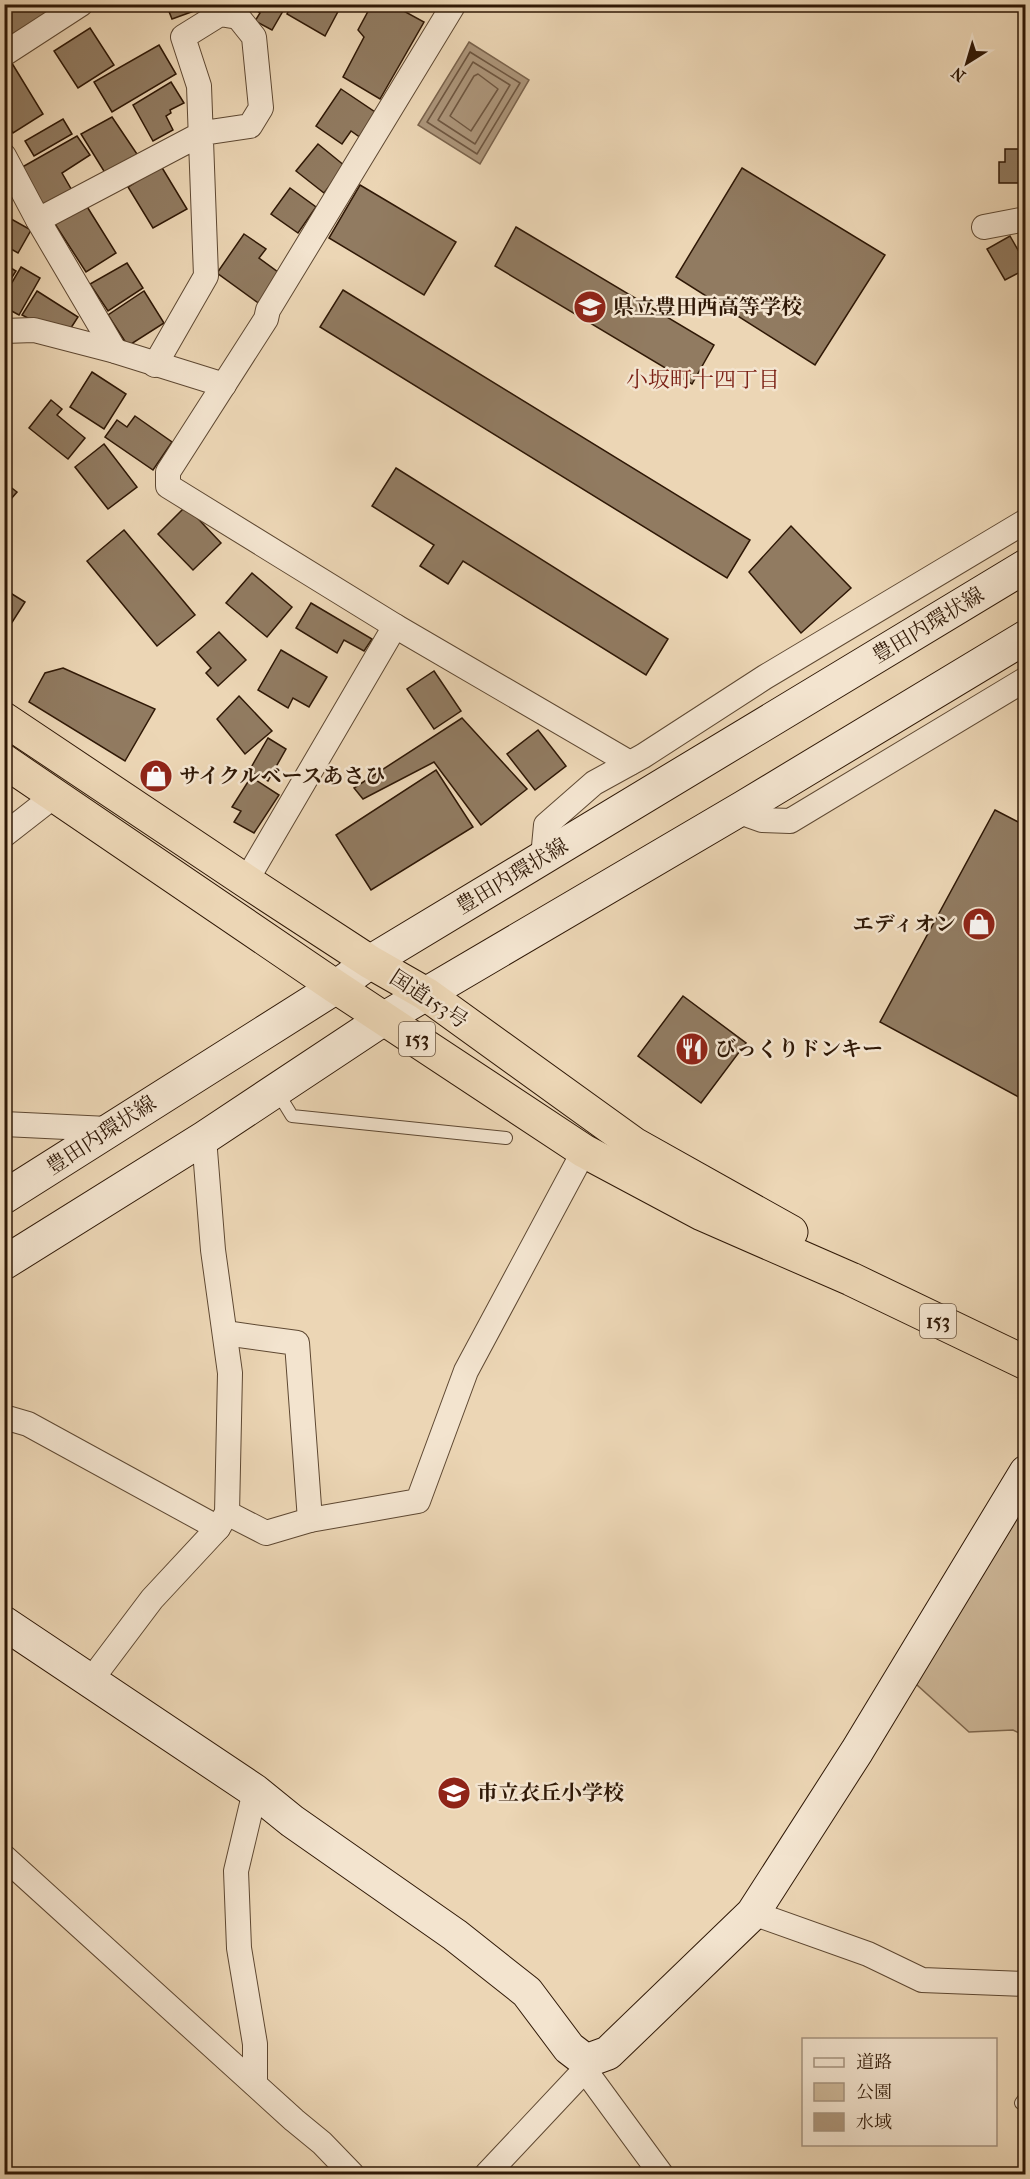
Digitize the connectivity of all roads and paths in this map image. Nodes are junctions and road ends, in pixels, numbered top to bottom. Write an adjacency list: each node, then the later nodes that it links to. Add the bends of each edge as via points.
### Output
1 (81, 4): 3 (street)
2 (447, 7): 12 (street)
3 (4, 54)
4 (203, 133): 4 (street, via 200,86 183,37 219,14 228,13 238,17 254,37 261,108 250,126); 7 (street); 11 (street, via 206,276)
5 (4, 156): 7 (street)
6 (1026, 219): 8 (street)
7 (38, 220): 10 (street)
8 (984, 227)
9 (4, 331): 10 (street, via 34,330)
10 (115, 351): 11 (street)
11 (155, 365): 12 (street)
12 (224, 385): 15 (street, via 168,472 168,486)
13 (1026, 521): 20 (street)
14 (1026, 566): 24 (street, 豊田内環状線)
15 (395, 626): 20 (street); 25 (street)
16 (1026, 637): 22 (street)
17 (1026, 680): 22 (street, via 790,821 762,820 748,815)
18 (4, 718): 25 (highway, 国道153号 / 153)
19 (4, 762): 21 (highway, 国道153号 / 153)
20 (630, 763): 24 (street, via 594,783 546,825)
21 (54, 796): 23 (street); 27 (highway, 国道153号 / 153)
22 (744, 807): 28 (street)
23 (4, 835)
24 (543, 857): 26 (street, 豊田内環状線)
25 (246, 881): 26 (highway, 国道153号 / 153)
26 (370, 962): 27 (street, 豊田内環状線); 28 (highway, 国道153号 / 153)
27 (336, 987): 29 (highway, 国道153号 / 153); 32 (street, 豊田内環状線)
28 (426, 993): 29 (street); 38 (highway, 国道153号 / 153, via 634,1144 813,1243)
29 (385, 1018): 30 (street); 35 (highway, 国道153号 / 153)
30 (275, 1089): 33 (street); 34 (lane, via 292,1116)
31 (4, 1124): 32 (street)
32 (108, 1130): 36 (street, 豊田内環状線)
33 (204, 1138): 37 (street); 39 (street, via 213,1250)
34 (506, 1138)
35 (584, 1151): 38 (highway, 国道153号 / 153, via 702,1214); 43 (street, via 466,1371 418,1501)
36 (4, 1197)
37 (4, 1263)
38 (851, 1279): 40 (highway, 国道153号 / 153)
39 (225, 1333): 43 (street, via 297,1343); 44 (street, via 230,1373)
40 (1026, 1363)
41 (4, 1418): 44 (street, via 28,1424)
42 (1026, 1472): 49 (street, via 858,1751)
43 (310, 1520): 44 (street, via 266,1533)
44 (223, 1521): 46 (street, via 152,1599)
45 (4, 1623): 46 (street)
46 (91, 1680): 47 (street)
47 (255, 1791): 51 (street, via 455,1935 527,1992 569,2048); 52 (street, via 237,1871 239,1948 255,2044)
48 (5, 1858): 52 (street)
49 (753, 1912): 50 (street, via 868,1954 922,1980); 51 (street, via 608,2053)
50 (1024, 1988)
51 (586, 2061): 54 (street, via 580,2075); 55 (street, via 590,2077)
52 (255, 2084): 53 (street)
53 (352, 2175)
54 (487, 2175)
55 (661, 2175)

